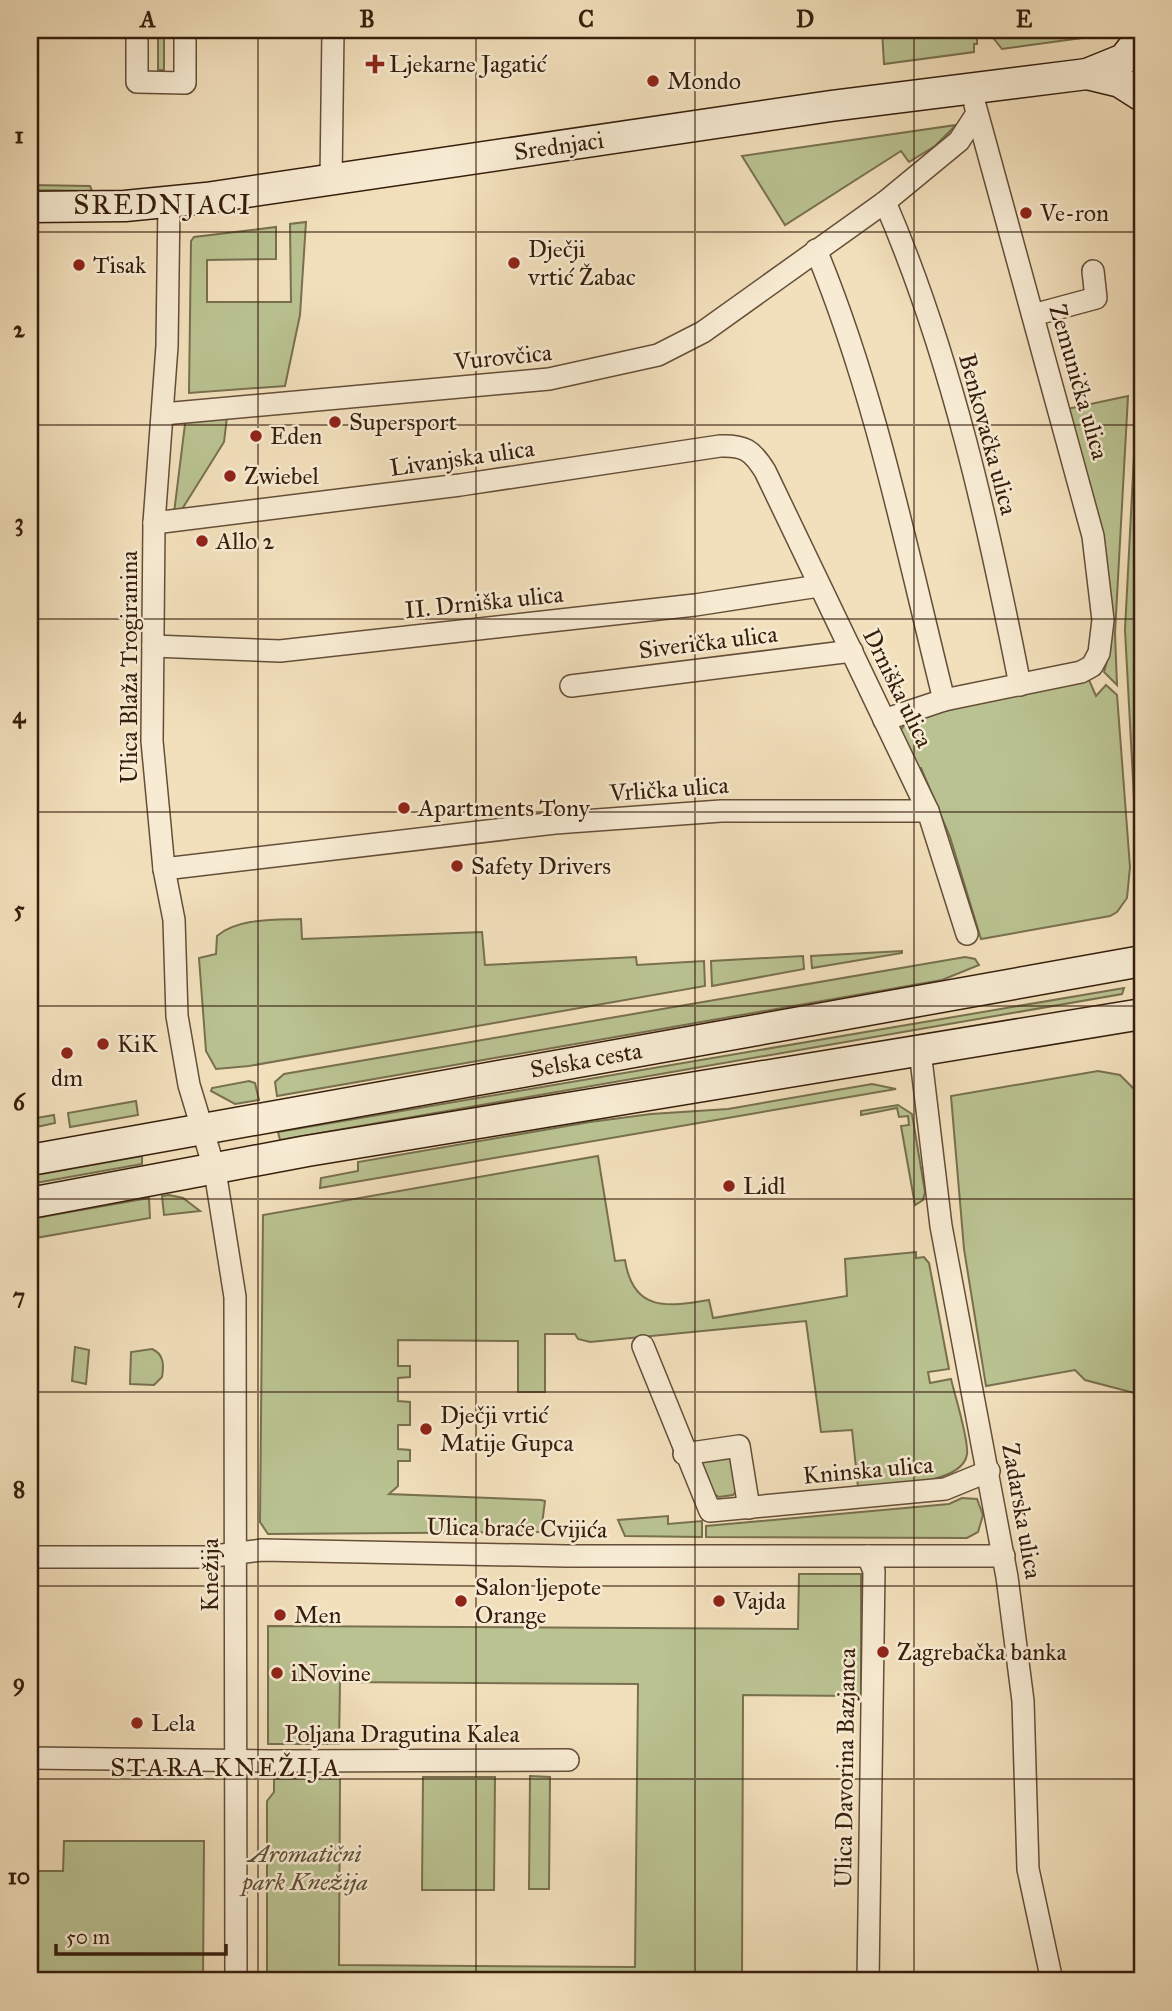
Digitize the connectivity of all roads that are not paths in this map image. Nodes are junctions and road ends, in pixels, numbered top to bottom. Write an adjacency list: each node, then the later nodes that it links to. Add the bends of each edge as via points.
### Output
1 (137, 30): 2 (street, via 136,82 185,83)
2 (186, 30)
3 (333, 30): 8 (street)
4 (1142, 37): 5 (main road, via 1124,59)
5 (1087, 74): 6 (main road, via 1121,82); 7 (main road, Srednjaci)
6 (1142, 96)
7 (975, 103): 8 (main road, Srednjaci, via 869,101); 10 (street, Vurovčica, via 959,141); 14 (street, Zemunička ulica)
8 (331, 180): 9 (main road, Srednjaci)
9 (169, 202): 11 (main road, Srednjaci); 15 (street, Ulica Blaža Trogiranina)
10 (885, 202): 12 (street, Vurovčica); 22 (street, Benkovačka ulica, via 944,366)
11 (30, 207)
12 (816, 250): 15 (street, Vurovčica, via 687,342 658,355 603,369 442,390); 23 (street, via 872,406)
13 (1093, 271): 14 (street, via 1096,298)
14 (1033, 315): 22 (street, Zemunička ulica, via 1082,489 1098,566 1102,638 1092,666)
15 (163, 414): 17 (street, Ulica Blaža Trogiranina)
16 (765, 471): 17 (street, Livanjska ulica, via 754,453 743,446 720,446 473,484); 18 (street, Drniška ulica)
17 (154, 523): 19 (street, Ulica Blaža Trogiranina)
18 (818, 586): 19 (street, II. Drniška ulica, via 695,605 280,651); 20 (street, Drniška ulica)
19 (153, 646): 26 (street, Ulica Blaža Trogiranina, via 152,741)
20 (852, 651): 21 (street, Siverička ulica); 24 (street, Drniška ulica)
21 (571, 685)
22 (1020, 685): 23 (street)
23 (944, 700): 24 (street)
24 (884, 720): 25 (street, Drniška ulica)
25 (928, 811): 26 (street, Vrlička ulica, via 721,811 555,823); 27 (street, Drniška ulica)
26 (164, 869): 32 (street, Ulica Blaža Trogiranina, via 174,920 177,1016)
27 (967, 934)
28 (1139, 958): 32 (main road, Selska cesta)
29 (1129, 1016): 30 (main road); 31 (main road, Selska cesta)
30 (1142, 1038)
31 (920, 1052): 34 (main road, Selska cesta, via 307,1151); 38 (street, Zadarska ulica, via 941,1226)
32 (203, 1128): 33 (main road, Selska cesta); 34 (street, Knežija)
33 (30, 1160)
34 (215, 1171): 35 (main road, Selska cesta); 40 (street, Knežija, via 235,1297)
35 (30, 1203)
36 (643, 1346): 37 (street, Kninska ulica)
37 (684, 1454): 39 (street, Kninska ulica, via 710,1511); 39 (street, via 739,1446)
38 (989, 1471): 39 (street, Kninska ulica, via 946,1489); 42 (street, Zadarska ulica)
39 (749, 1508)
40 (236, 1553): 41 (street, Ulica braće Cvijića); 43 (street, Ulica braće Cvijića); 45 (street, Knežija)
41 (868, 1556): 42 (street, Ulica braće Cvijića); 48 (street, Ulica Davorina Bazjanca, via 874,1571)
42 (1004, 1556): 49 (street, Zadarska ulica, via 1023,1701 1028,1868)
43 (30, 1557)
44 (30, 1758): 45 (street, Poljana Dragutina Kalea)
45 (236, 1759): 46 (street, Poljana Dragutina Kalea); 47 (street, Knežija)
46 (568, 1759)
47 (236, 1981)
48 (868, 1981)
49 (1052, 1981)

